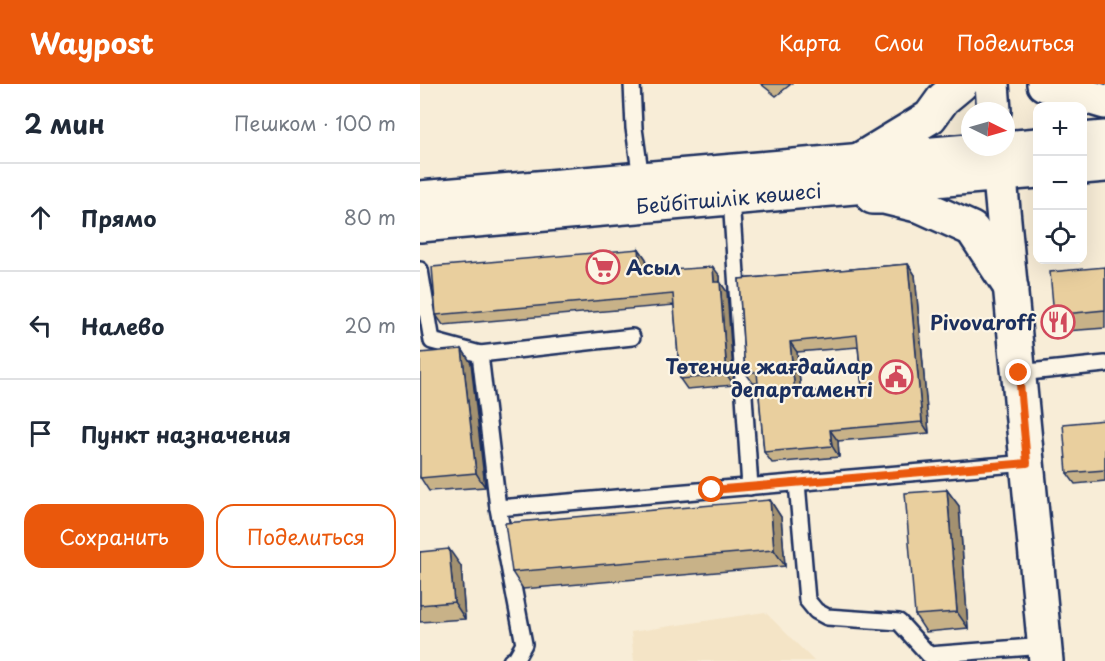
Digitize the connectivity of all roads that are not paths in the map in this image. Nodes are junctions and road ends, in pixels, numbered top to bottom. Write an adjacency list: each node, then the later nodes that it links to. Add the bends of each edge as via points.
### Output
1 (632, 84): 15 (lane)
2 (961, 84): 11 (main road, via 930,117)
3 (992, 84): 5 (main road)
4 (1044, 84): 6 (main road)
5 (993, 102)
6 (1105, 102)
7 (1105, 138): 8 (main road)
8 (1087, 140)
9 (1033, 146): 10 (main road, Бейбітшілік көшесі)
10 (998, 157): 11 (main road, Бейбітшілік көшесі); 14 (main road, Бейбітшілік көшесі); 16 (main road, Бейбітшілік көшесі); 21 (main road)
11 (859, 160): 15 (main road, Бейбітшілік көшесі)
12 (1105, 165): 13 (main road)
13 (1087, 167)
14 (1033, 169)
15 (641, 179): 17 (main road, Бейбітшілік көшесі)
16 (799, 192): 18 (main road, Бейбітшілік көшесі); 21 (main road, via 884,197 921,206 972,229)
17 (420, 198)
18 (731, 198): 19 (main road, Бейбітшілік көшесі); 28 (lane)
19 (420, 225)
20 (420, 270): 23 (lane, via 432,340)
21 (1011, 288): 25 (main road)
22 (632, 337): 23 (lane)
23 (480, 354): 29 (lane)
24 (1105, 364): 25 (lane)
25 (1019, 373): 26 (main road)
26 (1027, 463): 27 (lane); 30 (main road)
27 (796, 483): 28 (lane); 30 (lane, via 807,600 816,611 827,617 898,622 929,655)
28 (750, 487): 29 (lane)
29 (498, 508): 31 (lane, via 524,644)
30 (1045, 654)
31 (511, 661)

